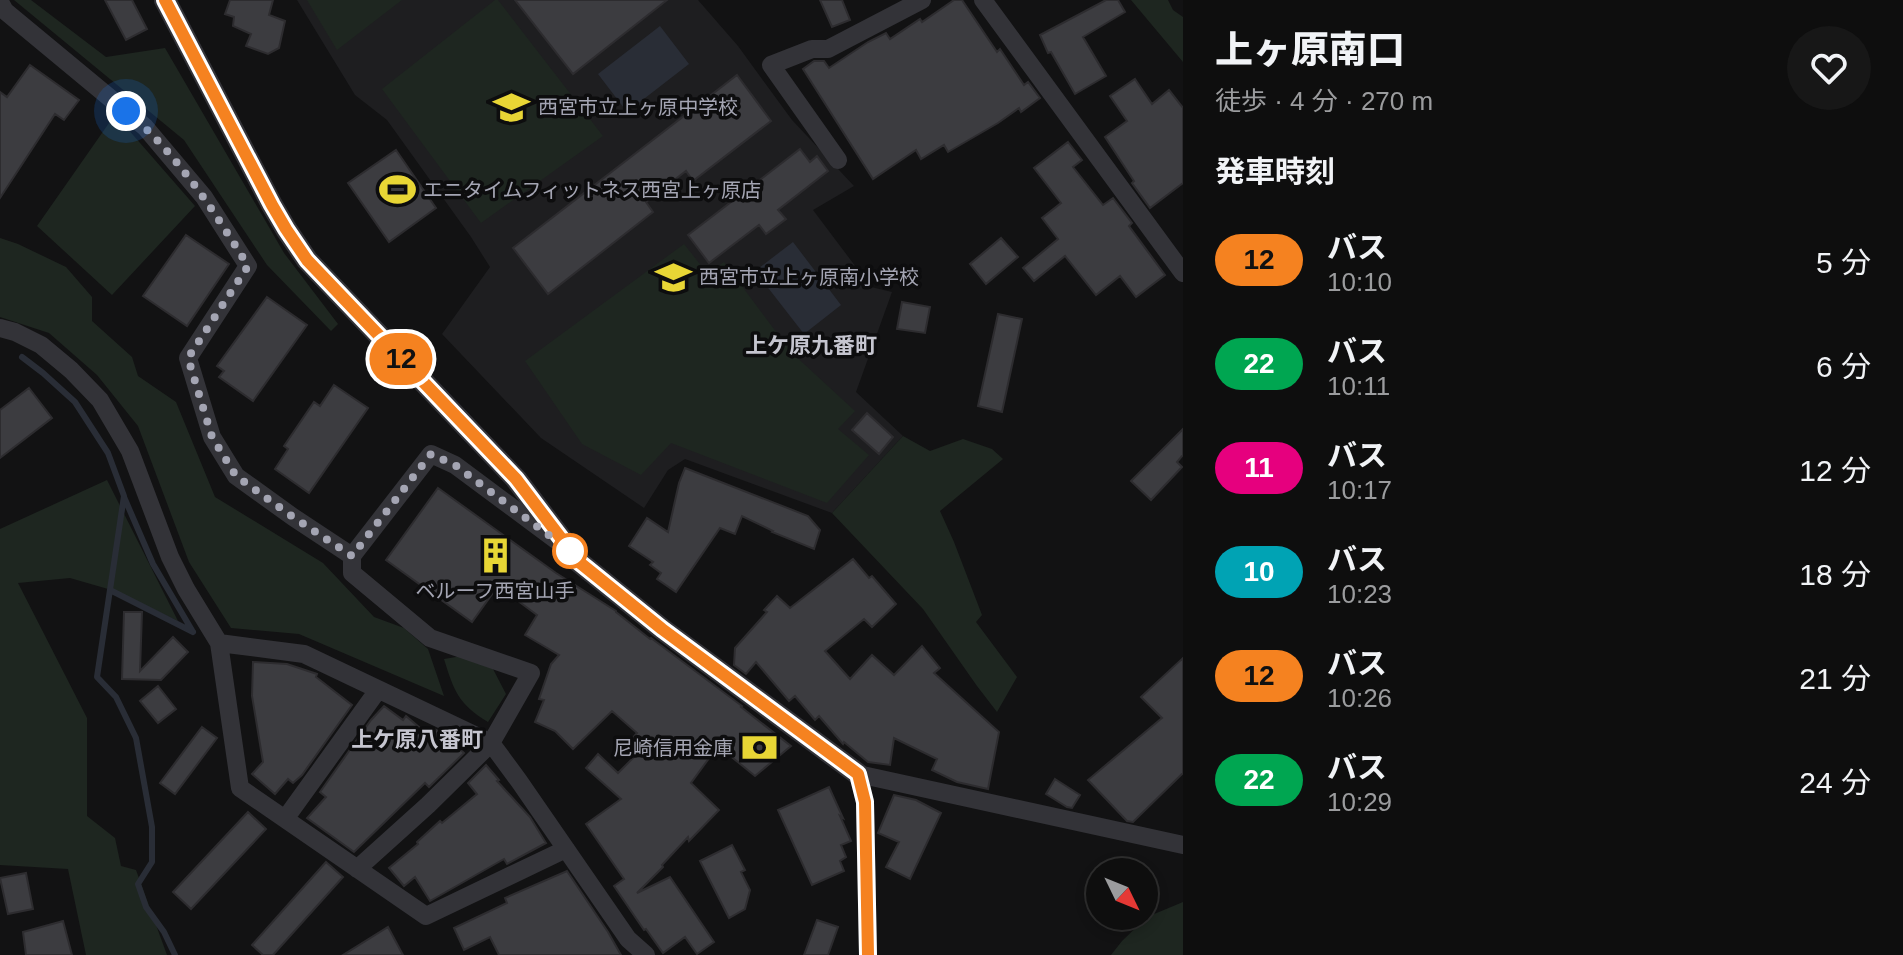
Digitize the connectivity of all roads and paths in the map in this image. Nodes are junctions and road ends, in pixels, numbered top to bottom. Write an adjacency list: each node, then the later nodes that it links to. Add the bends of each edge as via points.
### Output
1 (165, 0): 9 (street, via 272,205 307,260 516,479)
2 (922, 0): 5 (street, via 828,49 812,49 771,65)
3 (983, 0): 6 (street)
4 (0, 2): 10 (street, via 145,127 204,197 241,254 248,266 188,358 212,437 236,476)
5 (838, 160)
6 (1183, 273)
7 (7, 330): 8 (street); 11 (street, via 41,345 100,400 130,451 170,557)
8 (0, 345)
9 (568, 549): 10 (street, via 455,465 431,454); 14 (street, via 662,629)
10 (352, 556): 13 (street, via 352,573 430,638 531,673)
11 (219, 643): 12 (street, via 304,654); 15 (street, via 240,788)
12 (378, 690): 13 (street); 15 (street)
13 (491, 743): 17 (street); 18 (street)
14 (858, 774): 16 (street); 20 (street, via 865,802)
15 (285, 819): 18 (street)
16 (1183, 845)
17 (566, 849): 18 (street, via 426,916); 19 (street, via 628,939)
18 (357, 869)
19 (646, 955)
20 (868, 955)

